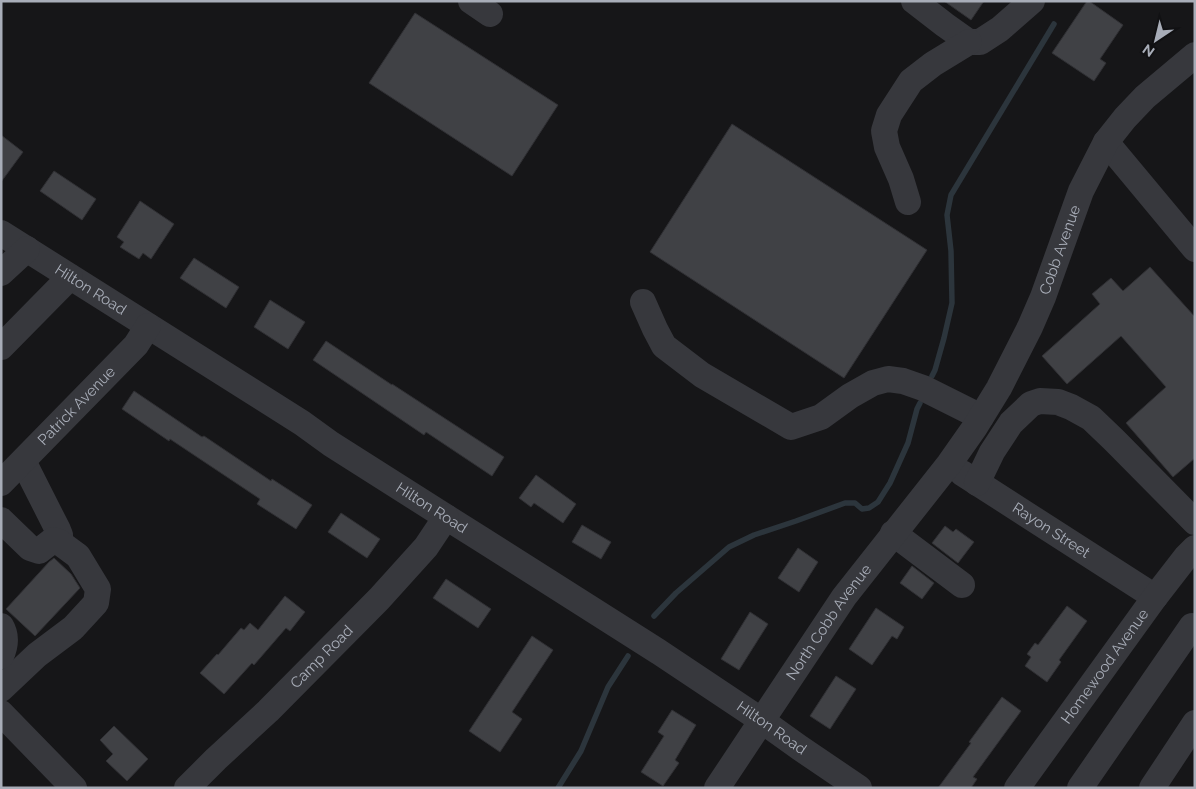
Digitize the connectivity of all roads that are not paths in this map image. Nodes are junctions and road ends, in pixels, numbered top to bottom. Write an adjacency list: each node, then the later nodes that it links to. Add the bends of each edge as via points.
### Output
1 (914, 1): 3 (street)
2 (1032, 1): 3 (street, via 1000,29 980,42)
3 (969, 42): 6 (street, via 911,81 890,115 884,131 887,147 902,179)
4 (1195, 55): 5 (street, Cobb Avenue, via 1145,97)
5 (1106, 142): 8 (street); 15 (street, Cobb Avenue, via 1081,192 1030,327)
6 (908, 202)
7 (1, 233): 9 (street, Hilton Road)
8 (1190, 235)
9 (27, 250): 10 (street); 11 (street, Hilton Road)
10 (1, 274)
11 (70, 277): 13 (street, Hilton Road); 14 (street)
12 (643, 302): 15 (street, via 664,346 702,374 791,427 821,416 872,383 888,379 903,380 923,388)
13 (148, 326): 17 (street, Patrick Avenue, via 136,345); 19 (street, Hilton Road)
14 (1, 347)
15 (981, 417): 16 (street, Cobb Avenue)
16 (949, 464): 18 (street, Rayon Street); 22 (street, North Cobb Avenue)
17 (9, 470): 23 (street, via 58,530)
18 (976, 483): 21 (street, via 1011,423 1031,404 1058,402 1091,418); 26 (street, Rayon Street)
19 (446, 517): 32 (street, Hilton Road); 36 (street, Camp Road, via 426,547 378,600)
20 (1, 520): 23 (street, via 30,548 39,551 53,540)
21 (1195, 522)
22 (893, 533): 25 (street); 32 (street, North Cobb Avenue, via 844,597)
23 (59, 542): 30 (street, via 78,556 98,589 96,603 73,628)
24 (1195, 548): 26 (street, Homewood Avenue)
25 (962, 585)
26 (1155, 597): 39 (street, Homewood Avenue)
27 (1, 626): 29 (street, via 6,639)
28 (1195, 628): 40 (street, via 1192,626)
29 (1, 656)
30 (1, 689)
31 (1, 713): 35 (street)
32 (761, 720): 37 (street, North Cobb Avenue); 38 (street, Hilton Road)
33 (1195, 723): 34 (street)
34 (1160, 785)
35 (74, 788)
36 (187, 788)
37 (717, 788)
38 (859, 788)
39 (1017, 788)
40 (1080, 788)

